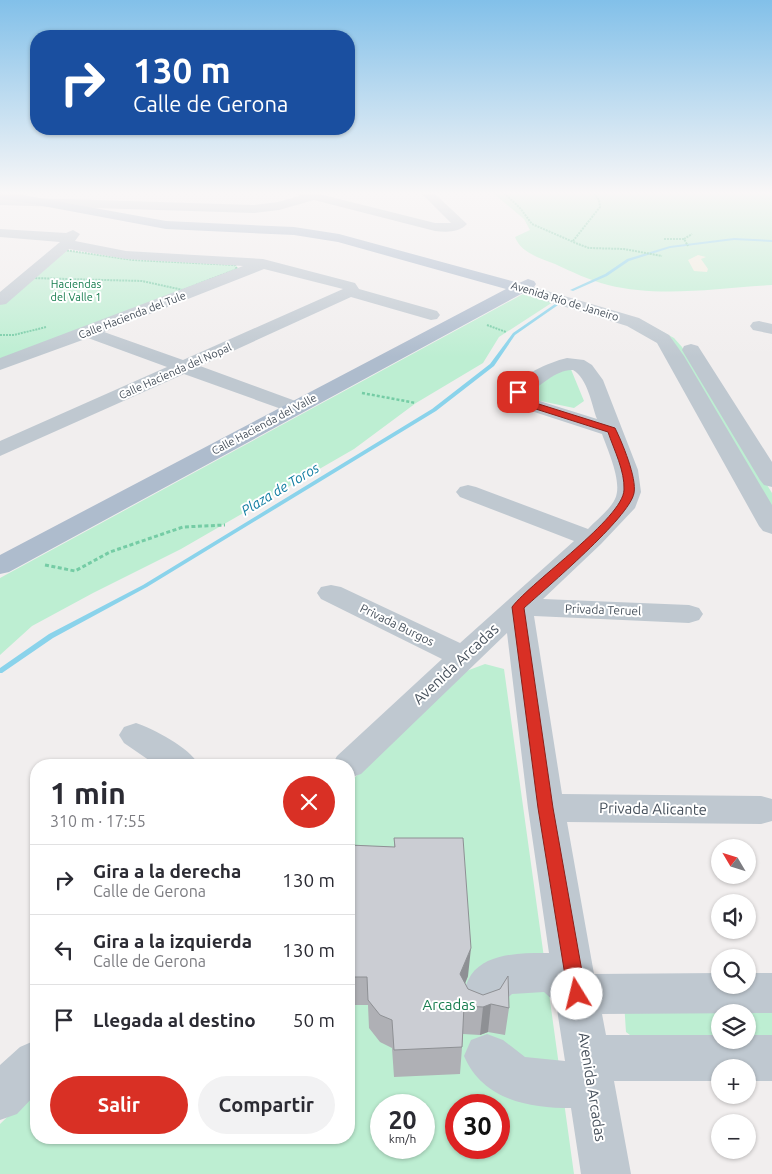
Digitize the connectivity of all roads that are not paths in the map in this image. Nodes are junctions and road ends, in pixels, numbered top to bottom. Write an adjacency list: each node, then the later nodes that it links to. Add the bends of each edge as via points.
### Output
1 (60, 248): 8 (street)
2 (101, 248): 5 (street, via 126,255)
3 (378, 248): 6 (main road, Avenida Río de Janeiro)
4 (395, 248): 6 (main road, Avenida Río de Janeiro)
5 (263, 264): 7 (street, via 349,286 352,288); 10 (street, Calle Hacienda del Tule)
6 (524, 286): 13 (main road, Calle Hacienda del Valle); 16 (street, Avenida Río de Janeiro, via 636,315 682,338); 18 (street, Avenida Río de Janeiro, via 633,322 663,339)
7 (350, 292): 9 (street); 12 (street, Calle Hacienda del Nopal)
8 (0, 300)
9 (431, 315)
10 (88, 332): 11 (street, Calle Hacienda del Tule); 12 (street)
11 (0, 364)
12 (182, 367): 13 (street); 15 (street, Calle Hacienda del Nopal)
13 (294, 408): 20 (main road, Calle Hacienda del Valle)
14 (612, 430): 19 (street, via 626,470 629,492 626,503)
15 (0, 449)
16 (772, 480)
17 (468, 492): 19 (street)
18 (772, 526)
19 (592, 539): 22 (street)
20 (0, 566)
21 (331, 593): 24 (street, Privada Burgos)
22 (518, 607): 23 (street, Privada Teruel); 24 (street, Avenida Arcadas); 28 (street, Avenida Arcadas)
23 (689, 614)
24 (462, 657): 27 (street, Avenida Arcadas)
25 (136, 735): 26 (street)
26 (173, 759)
27 (355, 759)
28 (546, 808): 29 (street, Privada Alicante); 31 (street, Avenida Arcadas)
29 (761, 810)
30 (772, 993): 31 (street)
31 (577, 994): 32 (street, via 553,973 508,973 485,990); 36 (street, Avenida Arcadas)
32 (481, 1002)
33 (487, 1056): 36 (street, via 499,1068 526,1083)
34 (772, 1058): 36 (street)
35 (30, 1069): 37 (street)
36 (589, 1071): 38 (street, Avenida Arcadas)
37 (0, 1097)
38 (606, 1174)

